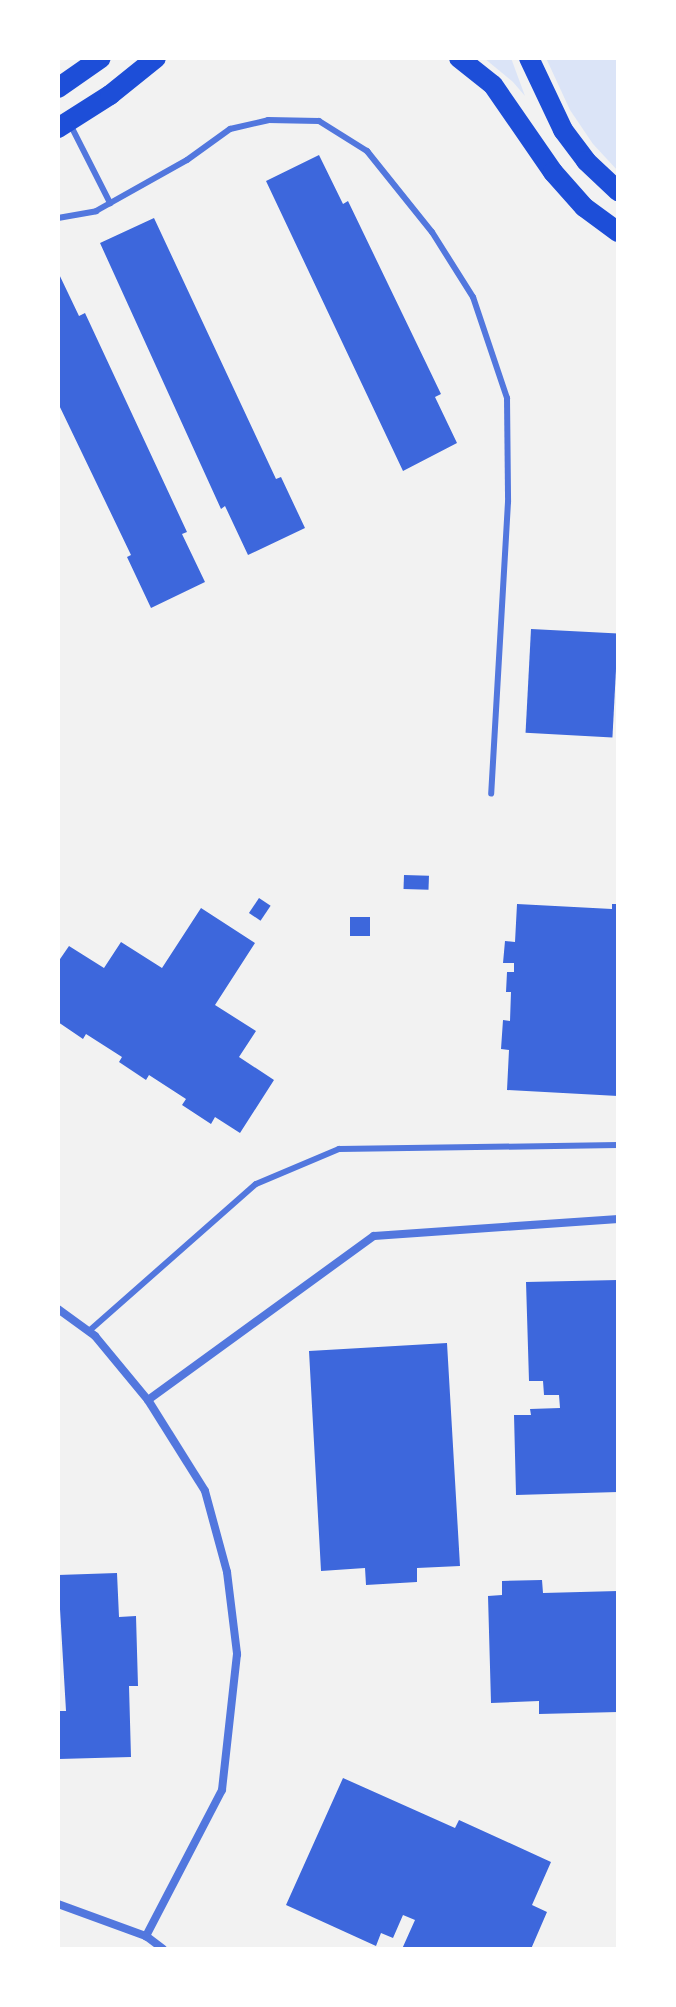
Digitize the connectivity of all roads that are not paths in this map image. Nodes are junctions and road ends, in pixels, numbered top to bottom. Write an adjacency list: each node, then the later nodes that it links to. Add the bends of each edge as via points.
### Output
1 (101, 58): 5 (main road)
2 (156, 58): 6 (main road)
3 (459, 58): 10 (main road, via 493,85 584,207)
4 (529, 58): 7 (main road, via 563,130)
5 (58, 88)
6 (64, 126): 8 (lane)
7 (618, 191)
8 (110, 203): 9 (lane); 11 (lane, via 230,129 268,120 319,121 367,151 432,232 473,297 507,398 508,502)
9 (58, 218)
10 (618, 232)
11 (491, 794)
12 (618, 1145): 15 (lane, via 339,1149 256,1184)
13 (618, 1219): 16 (street, via 374,1236)
14 (58, 1309): 15 (street)
15 (89, 1331): 16 (street)
16 (148, 1400): 18 (street, via 205,1491 227,1572 237,1654 222,1790)
17 (58, 1904): 18 (street)
18 (146, 1936): 19 (street)
19 (163, 1949)

